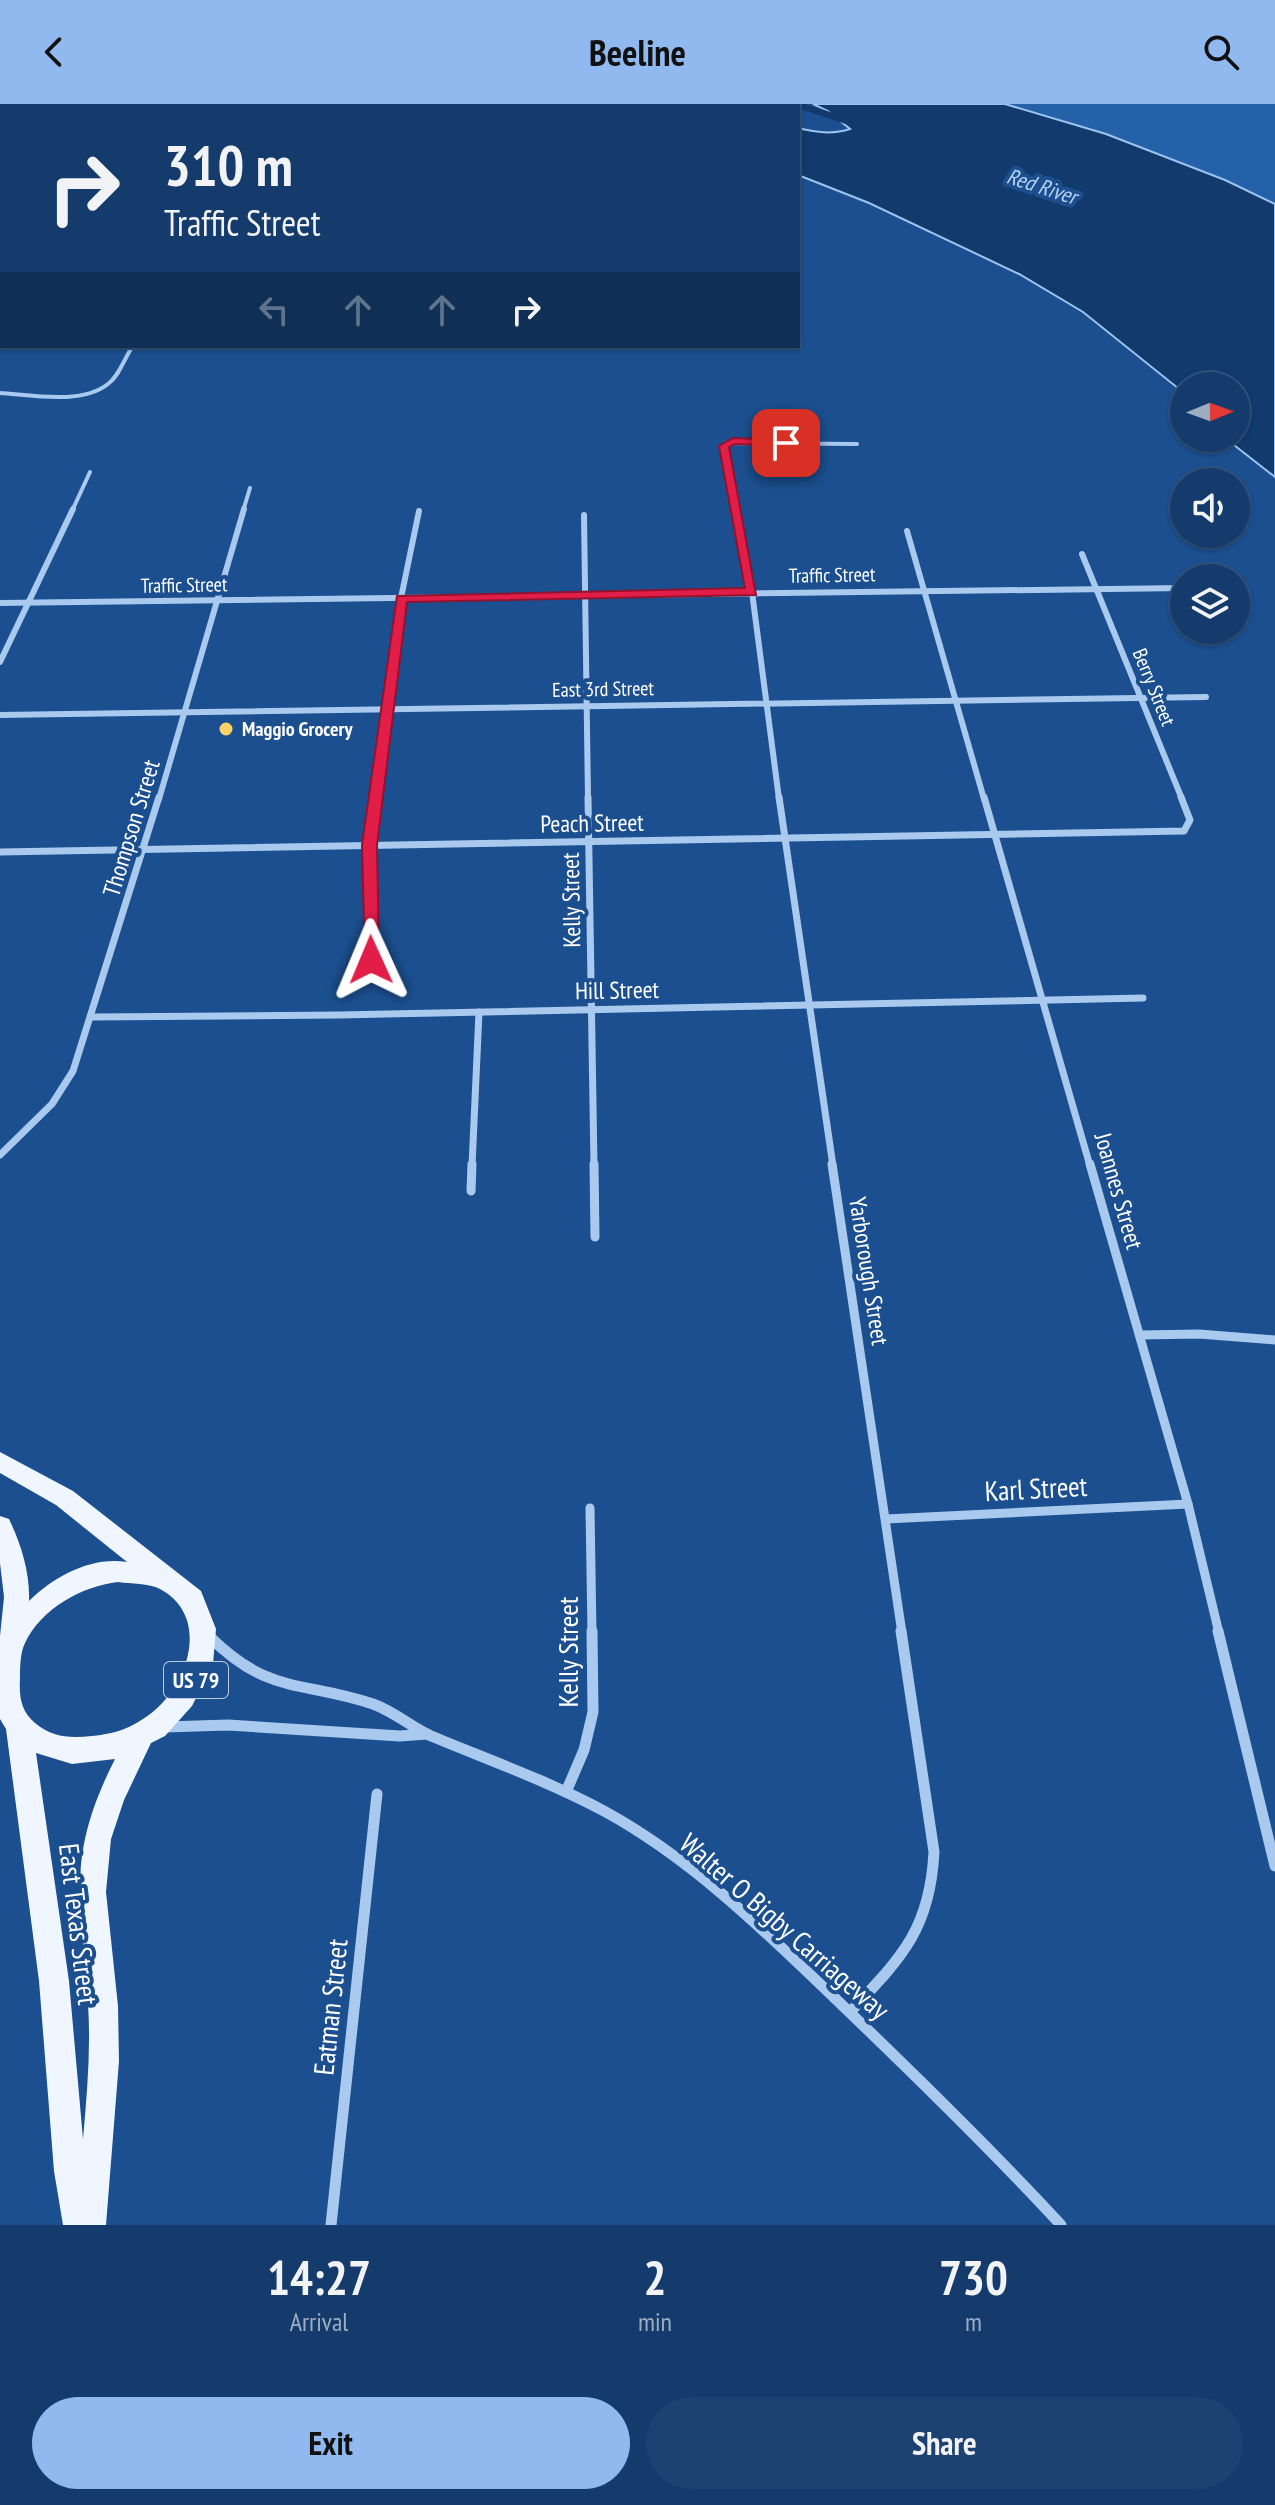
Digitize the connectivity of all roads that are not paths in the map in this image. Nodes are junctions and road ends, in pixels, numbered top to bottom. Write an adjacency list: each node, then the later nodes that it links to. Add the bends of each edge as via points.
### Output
1 (132, 348): 2 (street, via 100,389)
2 (0, 393)
3 (857, 444): 13 (street, Yarborough Street, via 726,443)
4 (90, 472): 18 (street)
5 (250, 488): 16 (street, Thompson Street)
6 (419, 511): 15 (street)
7 (584, 515): 14 (street, Kelly Street)
8 (907, 531): 12 (street, Joannes Street)
9 (1082, 554): 10 (street, Berry Street)
10 (1097, 588): 11 (street, Traffic Street); 12 (street, Traffic Street); 20 (street, Berry Street)
11 (1170, 588)
12 (924, 590): 13 (street, Traffic Street); 22 (street, Joannes Street)
13 (752, 592): 14 (street, Traffic Street); 23 (street, Yarborough Street)
14 (585, 595): 15 (street, Traffic Street); 24 (street, Kelly Street)
15 (401, 598): 16 (street, Traffic Street); 25 (street)
16 (216, 600): 18 (street, Traffic Street); 26 (street, Thompson Street)
17 (0, 603): 18 (street, Traffic Street)
18 (27, 603): 19 (street)
19 (0, 662)
20 (1141, 697): 21 (street, East 3rd Street); 22 (street, East 3rd Street); 28 (street, Berry Street, via 1190,820)
21 (1206, 697)
22 (957, 699): 23 (street, East 3rd Street); 29 (street, Joannes Street)
23 (765, 703): 24 (street, East 3rd Street); 30 (street, Yarborough Street)
24 (588, 705): 25 (street, East 3rd Street); 31 (street, Kelly Street)
25 (386, 708): 26 (street, East 3rd Street); 32 (street)
26 (185, 712): 27 (street, East 3rd Street); 33 (street, Thompson Street)
27 (0, 715)
28 (1184, 831): 29 (street, Peach Street)
29 (994, 833): 30 (street, Peach Street); 37 (street, Joannes Street)
30 (784, 838): 31 (street, Peach Street); 38 (street, Yarborough Street)
31 (590, 841): 32 (street, Peach Street); 39 (street, Kelly Street)
32 (370, 845): 33 (street, Peach Street); 35 (street)
33 (144, 849): 34 (street, Peach Street); 41 (street, Thompson Street)
34 (0, 852)
35 (371, 960)
36 (1143, 998): 37 (street, Hill Street)
37 (1042, 999): 38 (street, Hill Street); 45 (street, Joannes Street)
38 (809, 1005): 39 (street, Hill Street); 50 (street, Yarborough Street)
39 (594, 1010): 40 (street, Hill Street); 44 (street, Kelly Street)
40 (479, 1012): 41 (street, Hill Street); 43 (street)
41 (92, 1017): 42 (street, Thompson Street, via 73,1071 52,1104)
42 (0, 1155)
43 (471, 1191)
44 (595, 1237)
45 (1140, 1335): 46 (street); 48 (street, Joannes Street)
46 (1275, 1340)
47 (0, 1462): 52 (main road, East Texas Street / US 79, via 93,1515)
48 (1188, 1504): 50 (street, Karl Street); 60 (street, Joannes Street)
49 (590, 1508): 58 (street, Kelly Street, via 593,1712)
50 (886, 1519): 61 (street, Yarborough Street, via 934,1852 934,1884 916,1936)
51 (0, 1526): 54 (main road, East Texas Street / US 79, via 10,1550 17,1596)
52 (163, 1578): 53 (main road, East Texas Street / US 79, via 183,1590); 54 (main road, East Texas Street / US 79, via 108,1571 78,1580 28,1616)
53 (204, 1629): 56 (main road, East Texas Street / US 79, via 196,1681 179,1706); 57 (street, Walter O Bigby Carriageway, via 224,1655 267,1681 388,1707)
54 (11, 1642): 55 (main road, East Texas Street / US 79, via 2,1688)
55 (19, 1727): 56 (main road, East Texas Street / US 79, via 61,1750 87,1752); 62 (main road, East Texas Street / US 79, via 54,1981)
56 (148, 1732): 57 (street, Walter O Bigby Carriageway, via 228,1725); 63 (main road, East Texas Street / US 79, via 100,1826 93,1856 103,2008 102,2094)
57 (427, 1734): 58 (street, Walter O Bigby Carriageway)
58 (566, 1792): 61 (street, Walter O Bigby Carriageway, via 630,1827 702,1878)
59 (377, 1794): 64 (street, Eatman Street)
60 (1275, 1866)
61 (850, 2012): 65 (street, Walter O Bigby Carriageway, via 965,2122)
62 (79, 2225)
63 (90, 2225)
64 (331, 2225)
65 (1061, 2225)

